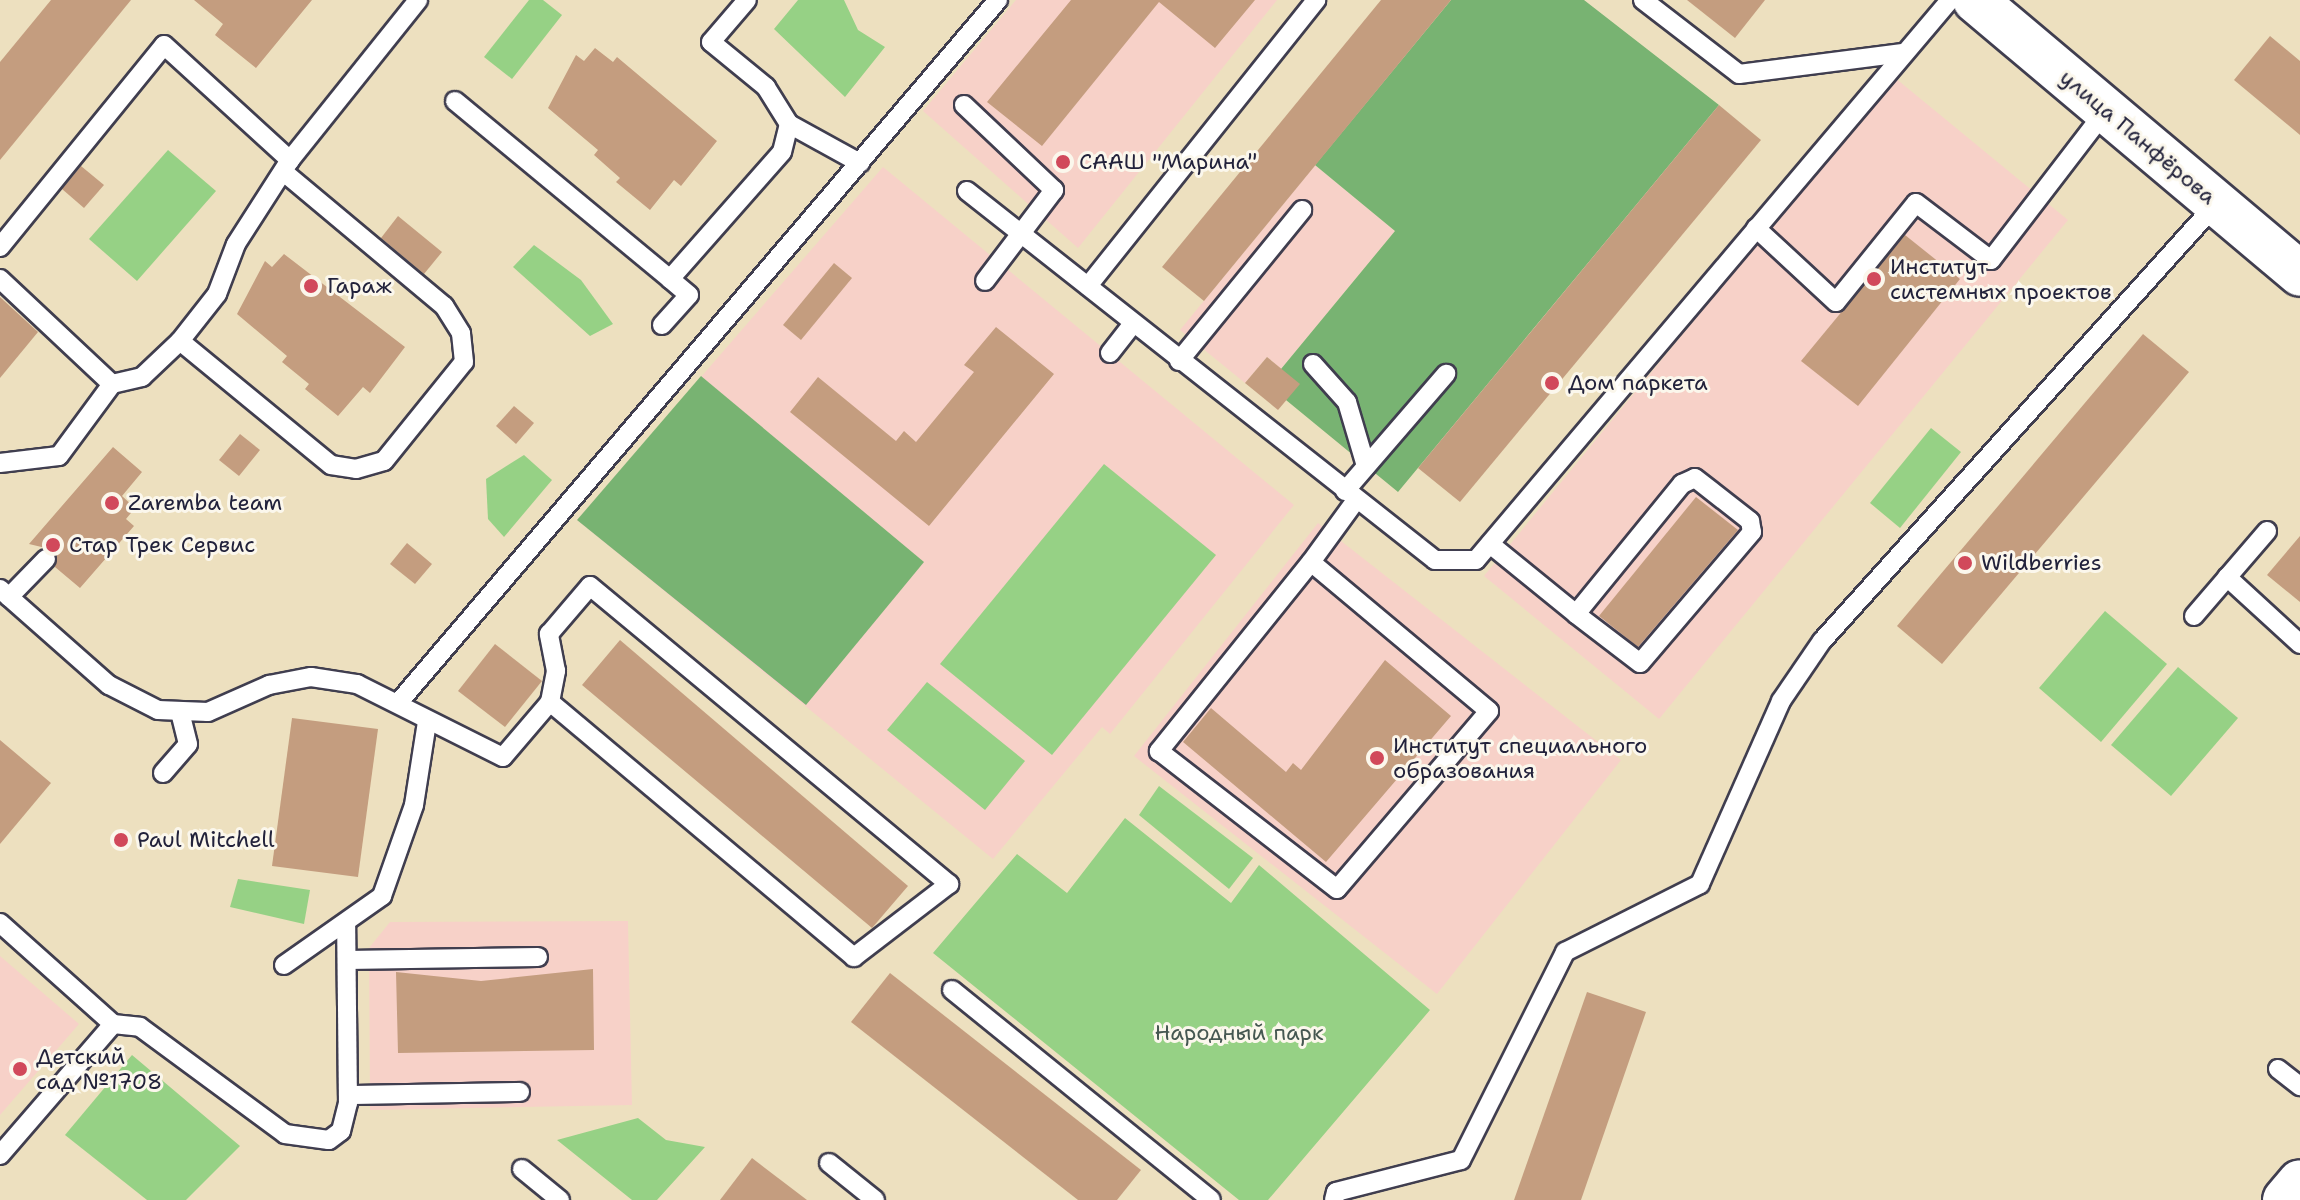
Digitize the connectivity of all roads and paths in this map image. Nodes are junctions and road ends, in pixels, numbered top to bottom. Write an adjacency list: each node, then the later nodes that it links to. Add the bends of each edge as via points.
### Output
1 (418, 0): 14 (lane)
2 (747, 0): 12 (lane, via 711,42 766,87)
3 (998, 0): 13 (lane)
4 (1316, 0): 25 (lane)
5 (1643, 0): 8 (lane, via 1739,74)
6 (1950, 0): 8 (lane)
7 (1975, 0): 11 (street, улица Панфёрова)
8 (1903, 53): 18 (lane)
9 (455, 101): 23 (lane)
10 (964, 105): 19 (lane, via 1054,190)
11 (2106, 110): 16 (street, улица Панфёрова); 18 (lane, via 1991,260 1916,203 1836,302)
12 (789, 124): 13 (lane); 23 (lane, via 782,152)
13 (860, 163): 46 (lane)
14 (288, 167): 20 (lane, via 164,45); 28 (lane, via 236,244 217,294); 28 (lane, via 444,306 461,333 464,362 384,461 356,469 331,465)
15 (967, 191): 19 (lane)
16 (2217, 203): 21 (street, улица Панфёрова); 69 (lane, via 1822,641 1781,701 1700,884 1565,952 1461,1160 1336,1192)
17 (1302, 210): 30 (lane)
18 (1756, 228): 38 (lane)
19 (1021, 232): 24 (lane); 25 (lane)
20 (0, 247)
21 (2300, 274)
22 (0, 279): 33 (lane)
23 (670, 279): 27 (lane, via 689,295)
24 (985, 281)
25 (1088, 286): 26 (lane)
26 (1133, 324): 29 (lane); 30 (lane)
27 (662, 325)
28 (180, 341): 33 (lane, via 142,377)
29 (1110, 353)
30 (1179, 361): 36 (lane)
31 (1313, 364): 35 (lane, via 1347,402)
32 (1446, 374): 35 (lane)
33 (112, 384): 34 (lane, via 59,456)
34 (0, 463)
35 (1366, 466): 36 (lane)
36 (1351, 495): 38 (lane, via 1435,560 1476,560); 40 (lane)
37 (2267, 531): 41 (lane)
38 (1490, 544): 43 (lane)
39 (46, 559): 42 (lane)
40 (1311, 562): 40 (lane, via 1489,711 1337,889 1159,751)
41 (2227, 577): 44 (lane); 45 (lane)
42 (4, 593): 48 (lane, via 109,685 158,710)
43 (1576, 614): 43 (lane, via 1688,479 1703,483 1753,527 1646,662 1633,661)
44 (2194, 616)
45 (2300, 644)
46 (399, 702): 48 (lane, via 357,684 311,677 269,685 208,712); 49 (lane)
47 (550, 702): 47 (lane, via 556,671 549,634 590,586 949,884 854,957); 49 (lane, via 503,757)
48 (180, 711): 50 (lane, via 188,744)
49 (427, 722): 52 (lane, via 397,869 382,896)
50 (163, 773)
51 (0, 923): 57 (lane)
52 (346, 926): 54 (lane); 55 (lane)
53 (538, 957): 54 (lane)
54 (347, 960): 61 (lane)
55 (284, 965)
56 (952, 990): 68 (lane)
57 (113, 1024): 61 (lane, via 140,1027 285,1134 329,1140 347,1118); 62 (lane)
58 (2278, 1069): 59 (lane)
59 (2300, 1086)
60 (520, 1092): 61 (lane)
61 (349, 1095)
62 (2, 1147)
63 (829, 1163): 67 (lane)
64 (522, 1169): 66 (lane)
65 (2300, 1182): 70 (street)
66 (560, 1200)
67 (875, 1200)
68 (1211, 1200)
69 (1334, 1200)
70 (2285, 1200)

